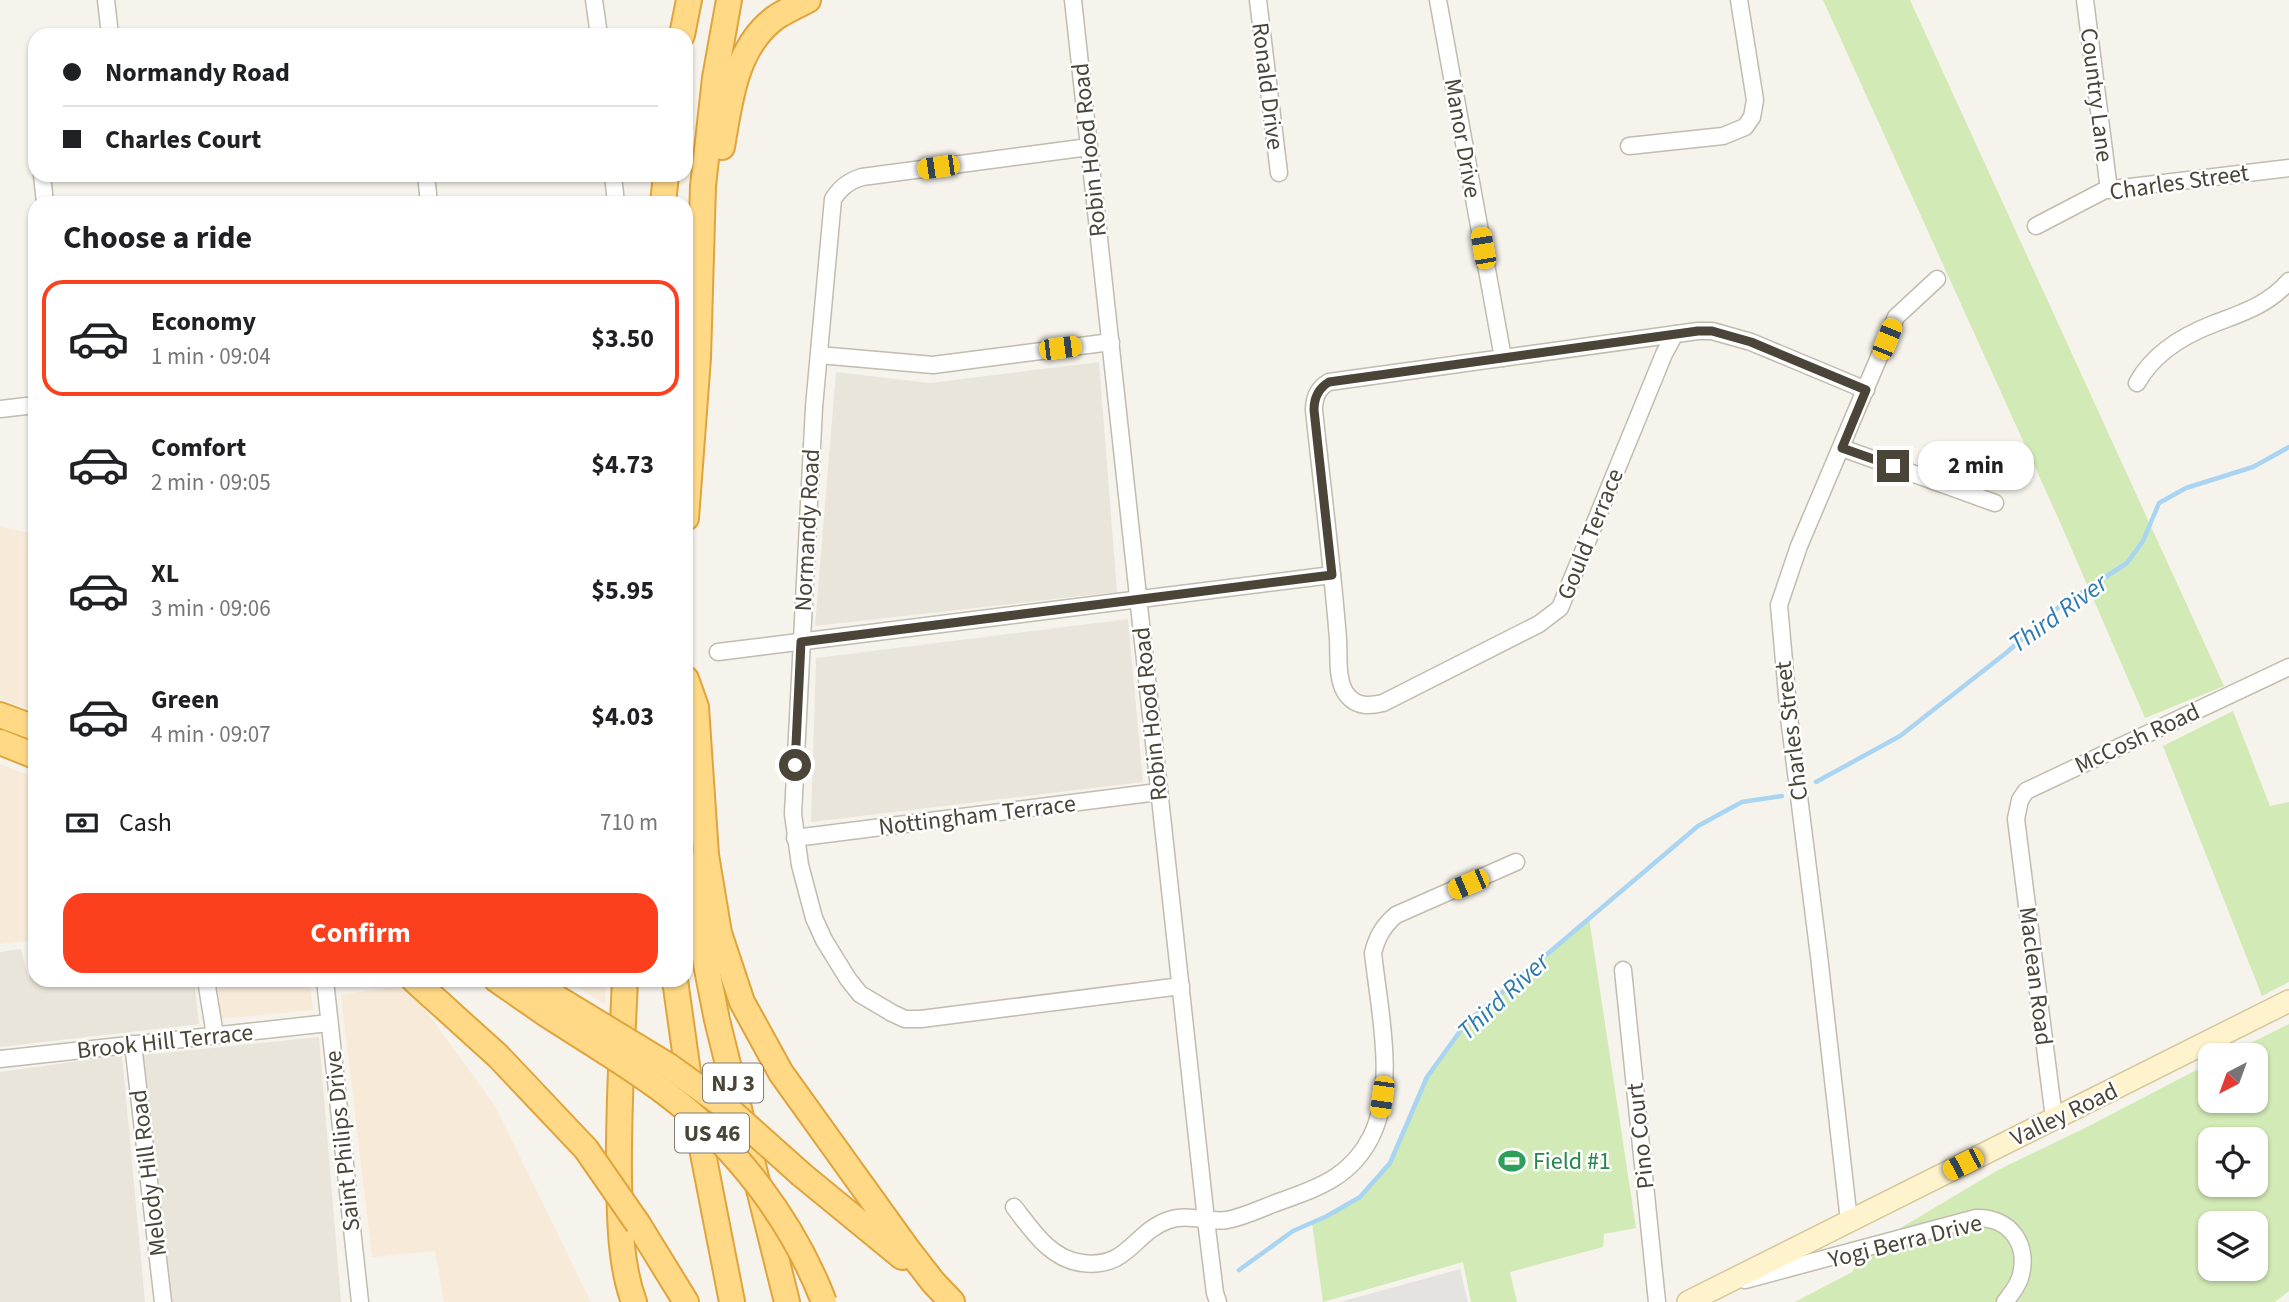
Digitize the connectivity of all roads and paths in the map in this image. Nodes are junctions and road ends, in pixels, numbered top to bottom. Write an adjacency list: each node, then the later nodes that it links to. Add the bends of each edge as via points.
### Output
1 (106, 0): 11 (street)
2 (594, 0): 12 (street)
3 (689, 0): 13 (highway)
4 (729, 0): 22 (highway, via 703,186)
5 (808, 0): 22 (highway, via 761,32 737,74 710,211)
6 (1073, 0): 15 (street, Robin Hood Road)
7 (1258, 0): 17 (street, Ronald Drive)
8 (1438, 0): 26 (street, Manor Drive)
9 (1739, 0): 14 (street, via 1755,100 1745,127 1723,136)
10 (2085, 0): 18 (street, Country Lane)
11 (109, 28)
12 (598, 28)
13 (683, 28)
14 (1629, 146)
15 (1089, 147): 24 (street, Robin Hood Road); 25 (street, Normandy Road, via 850,181 833,199 830,214)
16 (2289, 168): 18 (street, Charles Street)
17 (1279, 173)
18 (2109, 190): 19 (street, Charles Street)
19 (2036, 226)
20 (1937, 279): 28 (street, Charles Street, via 1896,317)
21 (2289, 281): 27 (street, via 2268,301 2160,353)
22 (701, 289): 31 (highway)
23 (1675, 334): 26 (street); 28 (street, via 1712,331 1751,342); 34 (street, Gould Terrace, via 1560,608 1539,624 1382,703 1358,704 1347,696 1341,682)
24 (1111, 342): 25 (street, via 933,365); 35 (street, Robin Hood Road)
25 (819, 355): 36 (street, Normandy Road)
26 (1503, 358): 34 (street, via 1323,385 1316,396 1316,424)
27 (2137, 383)
28 (1866, 390): 32 (street, Charles Street)
29 (28, 406): 30 (street)
30 (0, 409)
31 (693, 411)
32 (1842, 448): 33 (street); 67 (street, Charles Street, via 1799,546 1779,605 1779,628)
33 (1995, 503)
34 (1332, 575): 35 (street)
35 (1137, 599): 36 (street); 44 (street, Robin Hood Road)
36 (801, 642): 37 (street); 46 (street, Normandy Road)
37 (718, 652)
38 (2289, 667): 45 (street, McCosh Road, via 2026,791 2017,809)
39 (693, 699): 68 (highway, via 716,920 741,1002 781,1073)
40 (0, 715): 41 (highway)
41 (28, 725)
42 (0, 742): 43 (highway)
43 (28, 753)
44 (1158, 792): 46 (street, Nottingham Terrace); 50 (street, Robin Hood Road)
45 (2018, 833): 64 (street, Maclean Road)
46 (795, 838): 50 (street, Normandy Road, via 814,918 836,960 860,994 905,1019)
47 (1516, 862): 66 (street, via 1396,915 1377,939 1373,953 1384,1077 1379,1116 1358,1156 1330,1182 1310,1191 1226,1220)
48 (693, 897): 75 (highway, NJ 3, via 718,1020)
49 (1623, 970): 79 (street, Pino Court)
50 (1181, 986): 66 (street, Robin Hood Road)
51 (207, 987): 61 (street)
52 (326, 987): 60 (street, Saint Philips Drive)
53 (422, 987): 73 (highway, bridge, via 498,1056 586,1149)
54 (512, 987): 59 (highway, US 46)
55 (534, 987): 59 (highway)
56 (625, 987): 72 (highway, via 618,1107 620,1229)
57 (676, 987): 74 (highway, NJ 3, via 690,1087)
58 (2289, 1001): 64 (main road, Valley Road)
59 (552, 1006): 68 (highway, bridge, via 669,1066); 76 (highway, US 46, bridge, via 716,1136 778,1213)
60 (330, 1023): 61 (street, Brook Hill Terrace); 71 (street, Saint Philips Drive)
61 (215, 1035): 62 (street, Brook Hill Terrace)
62 (133, 1044): 63 (street, Brook Hill Terrace); 70 (street, Melody Hill Road)
63 (0, 1059)
64 (2054, 1118): 67 (main road, Valley Road)
65 (1014, 1207): 66 (street, via 1045,1244 1066,1258 1094,1264 1120,1258 1144,1235 1170,1220)
66 (1206, 1220): 78 (street, Robin Hood Road)
67 (1849, 1221): 69 (main road, Valley Road)
68 (933, 1282): 77 (highway)
69 (1718, 1287): 80 (main road, Valley Road); 81 (street, Yogi Berra Drive, via 1987,1218 2007,1227 2022,1248 2020,1277)
70 (163, 1302)
71 (360, 1302)
72 (634, 1302)
73 (685, 1302)
74 (732, 1302)
75 (787, 1302)
76 (824, 1302)
77 (952, 1302)
78 (1218, 1302)
79 (1657, 1302)
80 (1688, 1302)
81 (2006, 1302)

